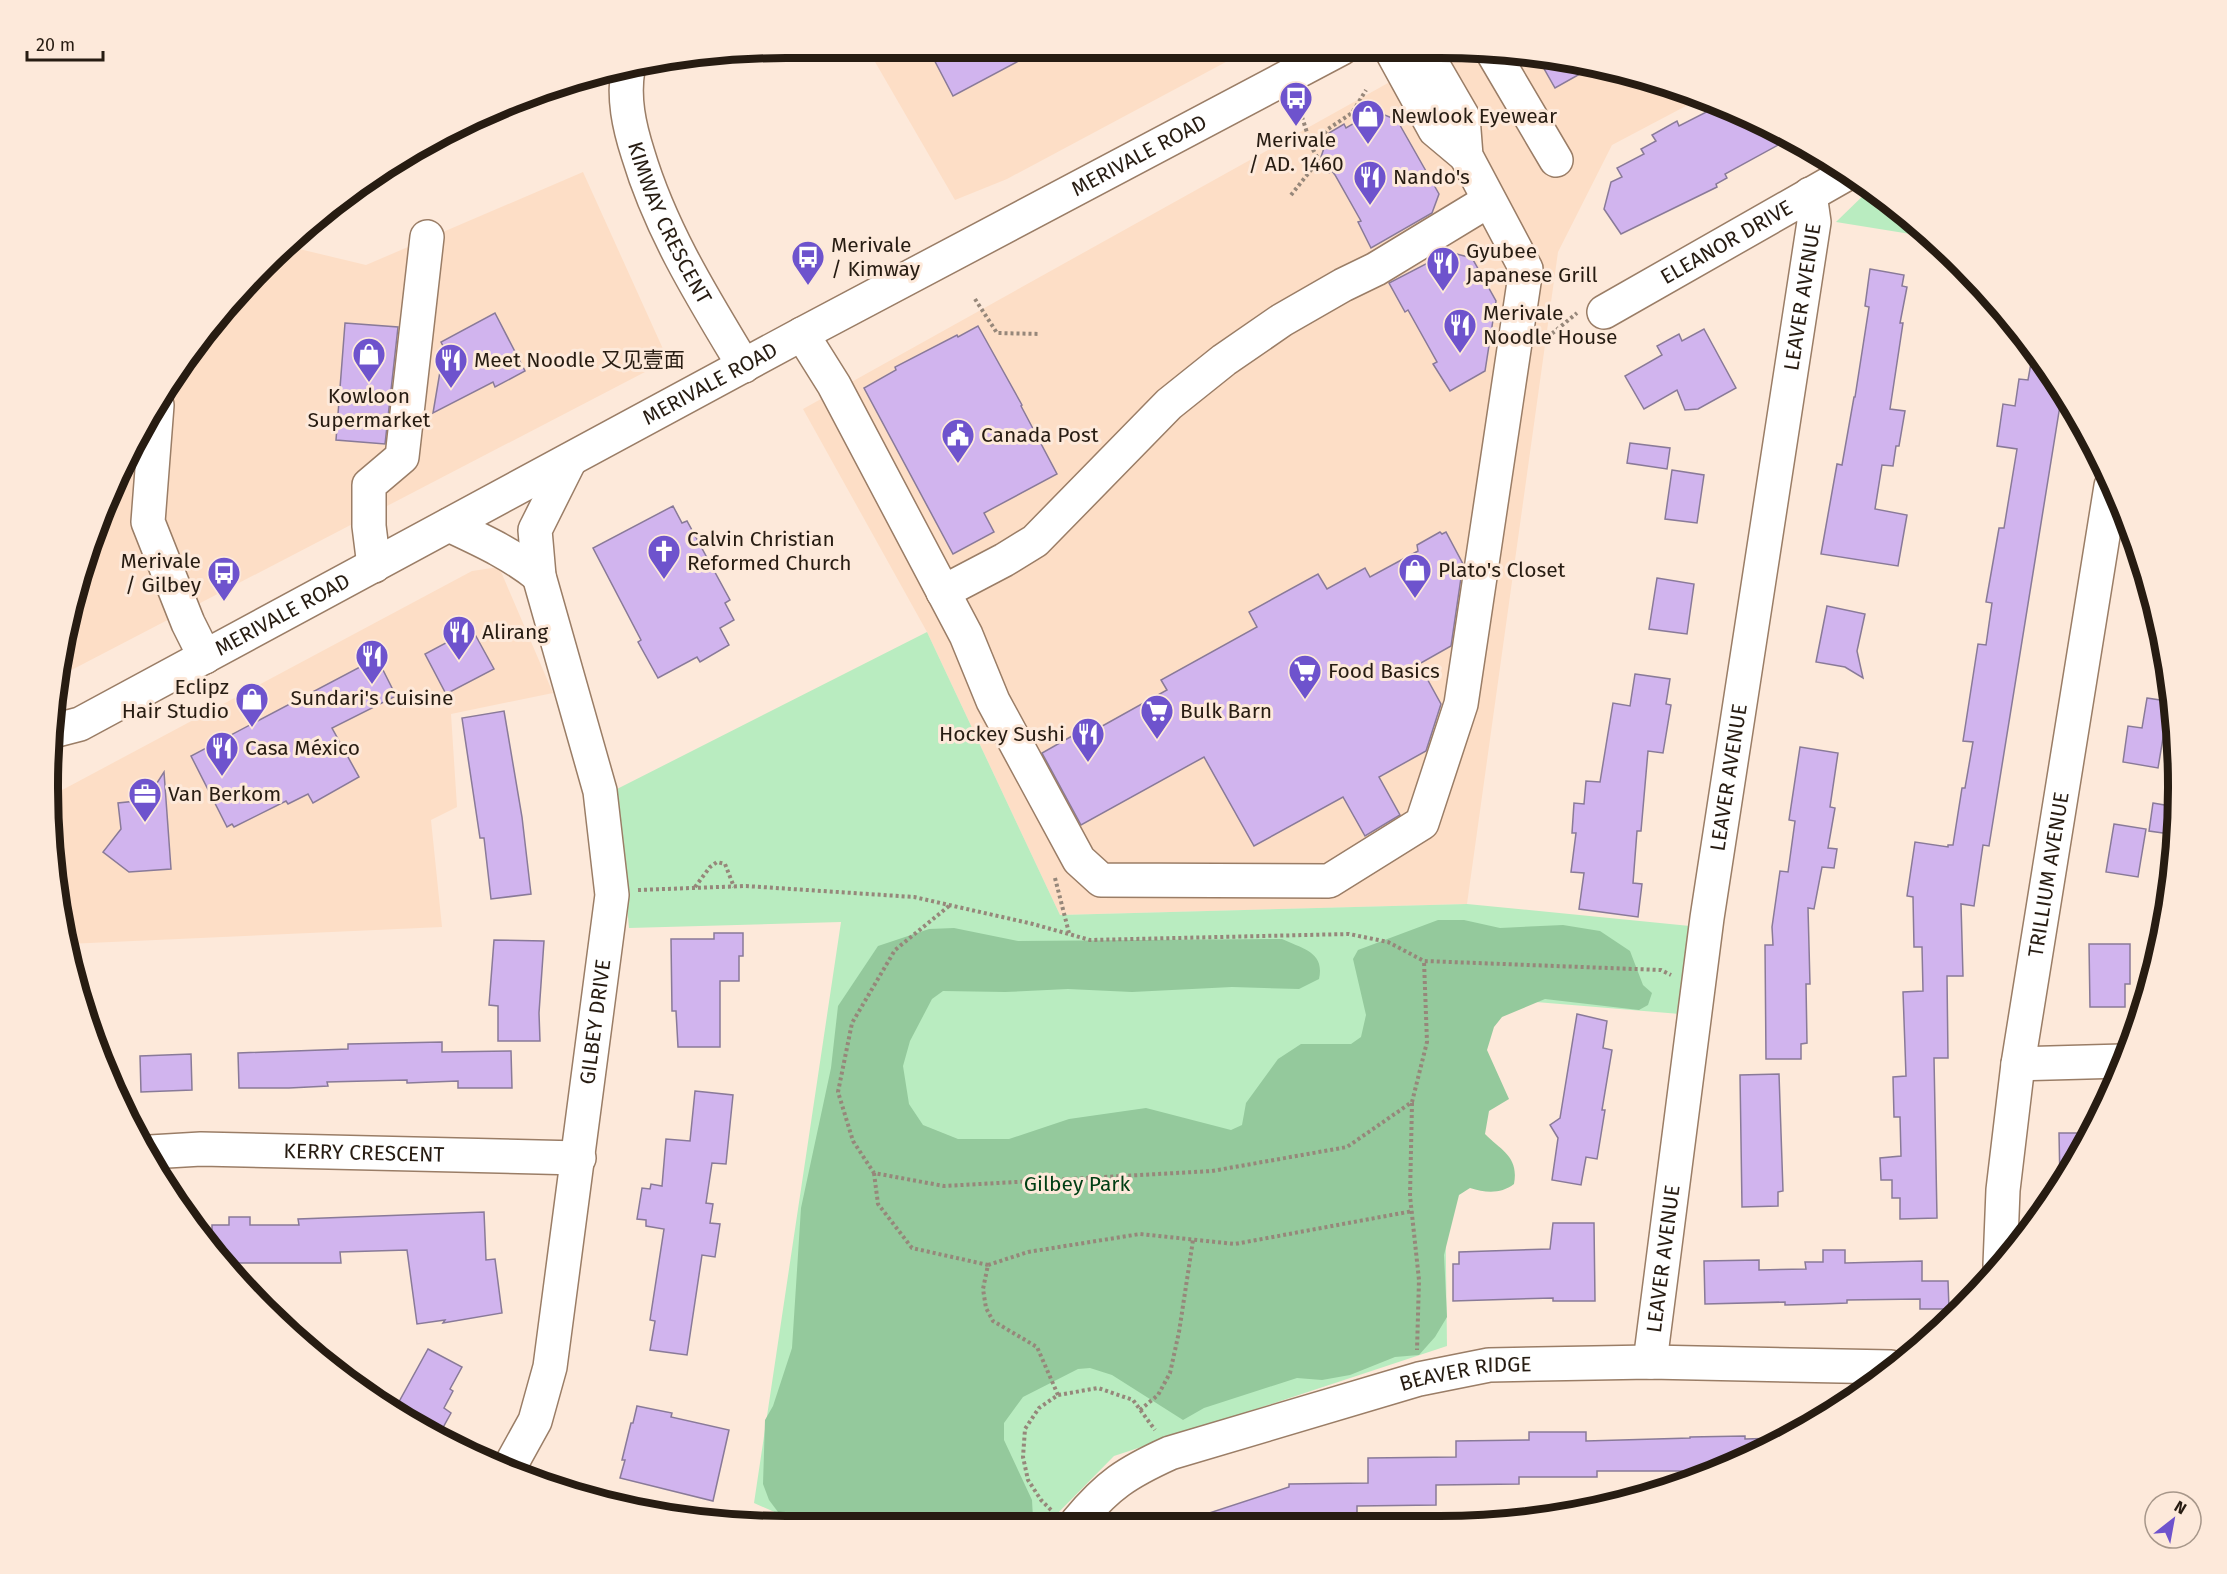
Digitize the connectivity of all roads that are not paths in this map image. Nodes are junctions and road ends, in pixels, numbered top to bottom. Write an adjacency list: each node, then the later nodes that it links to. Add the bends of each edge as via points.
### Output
1 (1323, 58): 13 (street, MERIVALE ROAD)
2 (1395, 58): 6 (street, via 1435,130)
3 (1429, 58): 6 (street, via 1463,117)
4 (1498, 61): 7 (street)
5 (627, 76): 14 (street, KIMWAY CRESCENT, via 627,120 647,186 680,259)
6 (1466, 156): 10 (street)
7 (1556, 160)
8 (1840, 178): 9 (street, ELEANOR DRIVE)
9 (1810, 194): 12 (street, ELEANOR DRIVE); 29 (street, LEAVER AVENUE, via 1814,222 1707,918)
10 (1488, 201): 21 (street, via 1282,320 1224,360 1169,404 1035,541); 21 (street, via 1526,269 1461,704 1422,824 1329,881 1101,880 1079,860 993,701)
11 (427, 237): 19 (street, via 402,456 369,485)
12 (1604, 312)
13 (802, 334): 14 (street, MERIVALE ROAD); 21 (street, via 834,386)
14 (744, 366): 16 (street, MERIVALE ROAD)
15 (156, 424): 22 (street, via 148,522)
16 (570, 460): 18 (street, MERIVALE ROAD); 20 (street, GILBEY DRIVE, via 536,530)
17 (2109, 499): 25 (street, TRILLIUM AVENUE)
18 (449, 525): 19 (street, MERIVALE ROAD); 20 (street, via 503,550)
19 (374, 566): 22 (street, MERIVALE ROAD)
20 (539, 576): 27 (street, GILBEY DRIVE, via 600,791 612,890)
21 (943, 592)
22 (205, 657): 23 (street, MERIVALE ROAD)
23 (67, 728)
24 (2115, 1061): 25 (street)
25 (2018, 1064): 28 (street, TRILLIUM AVENUE, via 2003,1190)
26 (156, 1152): 27 (street, KERRY CRESCENT, via 201,1149)
27 (579, 1158): 31 (street, GILBEY DRIVE, via 550,1367 535,1421)
28 (2001, 1252)
29 (1650, 1362): 30 (street, BEAVER RIDGE); 32 (street, BEAVER RIDGE, via 1489,1365 1419,1379 1170,1453 1139,1467)
30 (1881, 1367)
31 (512, 1462)
32 (1069, 1516)

